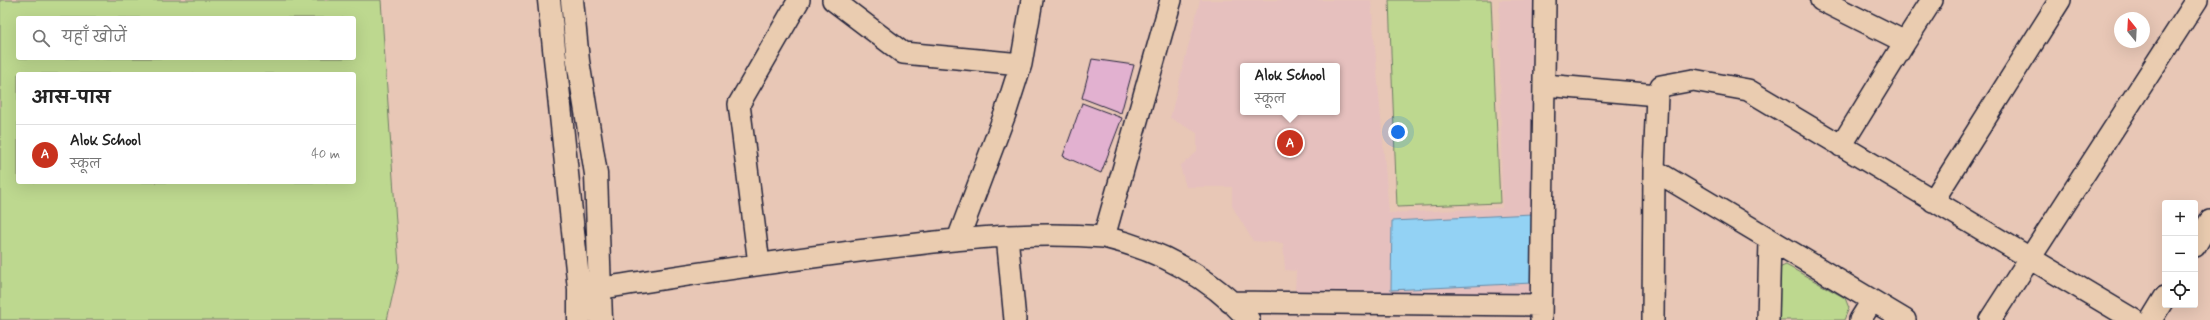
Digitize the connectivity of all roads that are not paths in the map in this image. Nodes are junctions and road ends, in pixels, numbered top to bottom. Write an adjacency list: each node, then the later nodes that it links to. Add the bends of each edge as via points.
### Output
1 (549, 0): 32 (main road, via 579,288)
2 (572, 0): 27 (main road, via 578,61 596,174)
3 (799, 0): 26 (street, via 740,104)
4 (833, 0): 13 (street, via 903,53)
5 (1032, 0): 13 (street)
6 (1171, 0): 21 (street)
7 (1545, 0): 14 (street)
8 (1821, 0): 12 (street)
9 (1932, 0): 12 (street)
10 (2060, 0): 18 (street)
11 (2196, 0): 25 (street)
12 (1905, 42): 16 (street)
13 (1021, 64): 22 (street)
14 (1545, 84): 15 (street); 31 (street)
15 (1657, 95): 16 (street, via 1661,86 1693,80 1748,90); 17 (street)
16 (1841, 146): 18 (street)
17 (1654, 170): 23 (street); 36 (street)
18 (1933, 201): 25 (street)
19 (2210, 220): 24 (street)
20 (1007, 236): 21 (street); 22 (street); 34 (street)
21 (1104, 237): 29 (street, via 1135,244 1159,255 1214,287)
22 (958, 239): 26 (street)
23 (1770, 240): 28 (street); 37 (street)
24 (2198, 241)
25 (2028, 258): 40 (street); 41 (street)
26 (759, 264): 27 (street)
27 (601, 288): 33 (main road)
28 (1872, 301): 38 (street); 39 (street)
29 (1230, 302): 31 (street); 35 (street)
30 (2162, 302): 42 (street)
31 (1541, 312)
32 (579, 320)
33 (601, 320)
34 (1015, 320)
35 (1249, 320)
36 (1653, 320)
37 (1768, 320)
38 (1860, 320)
39 (1905, 320)
40 (1990, 320)
41 (2134, 320)
42 (2151, 320)

